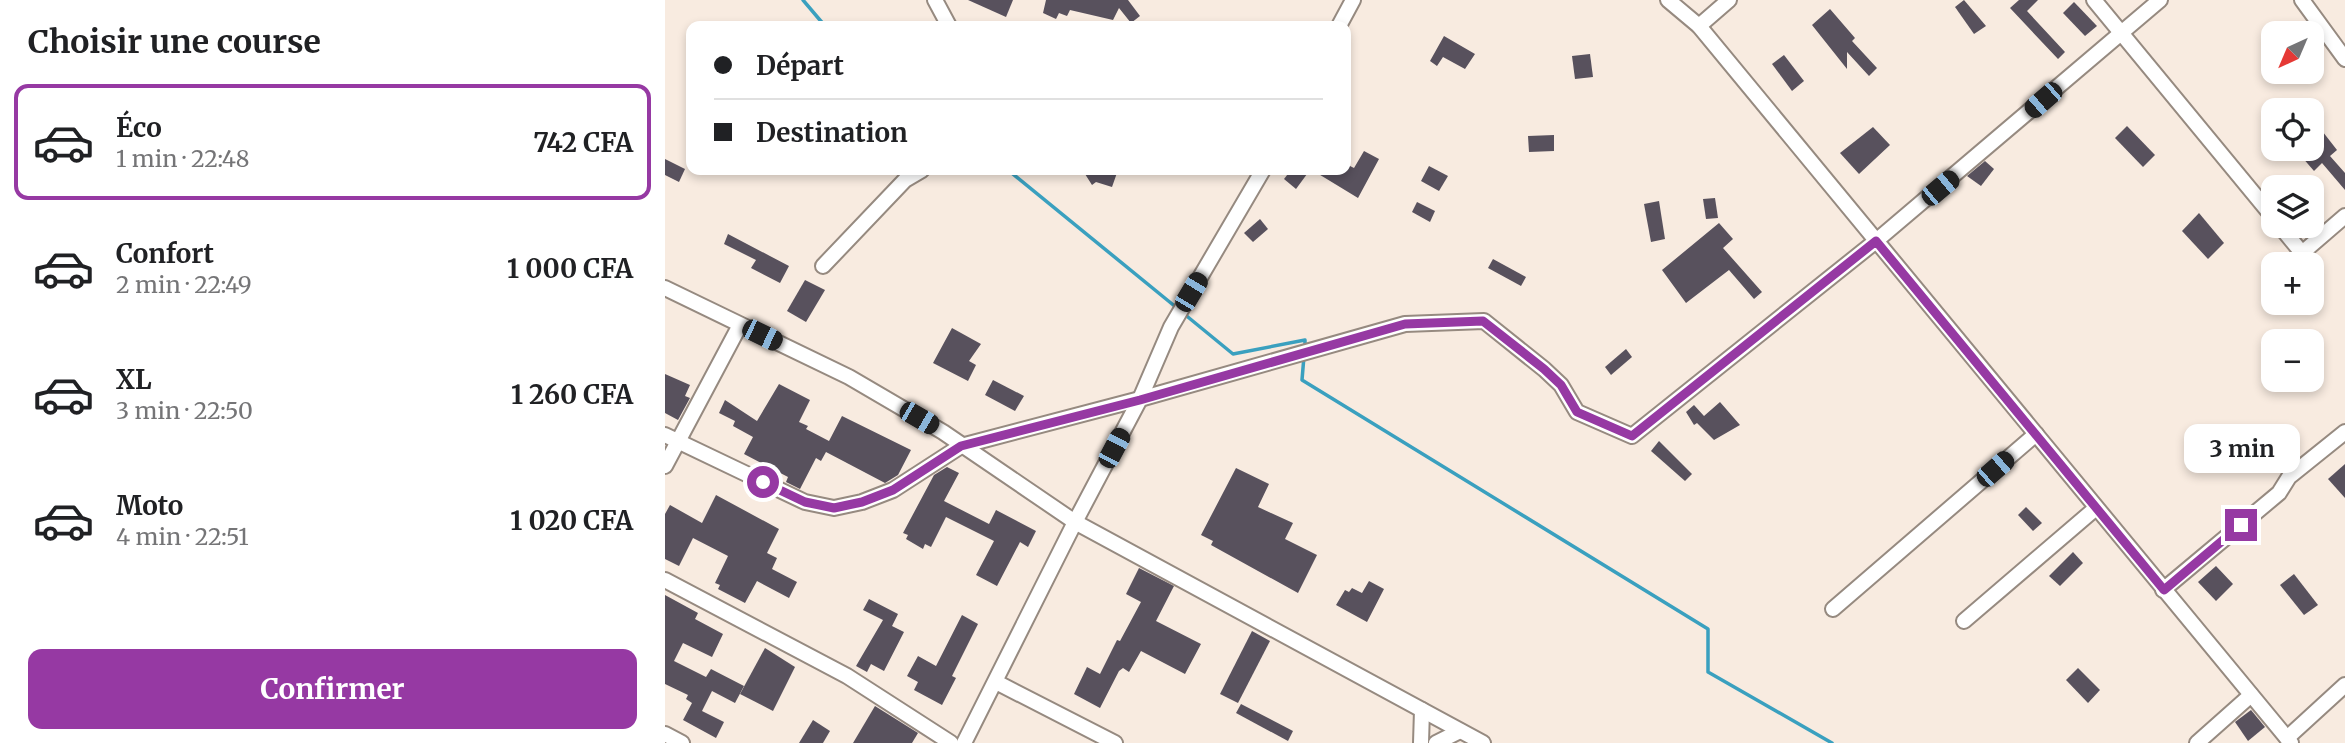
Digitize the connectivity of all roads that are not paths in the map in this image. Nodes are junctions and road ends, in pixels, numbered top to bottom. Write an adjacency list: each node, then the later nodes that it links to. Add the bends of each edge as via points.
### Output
1 (936, 0): 8 (street)
2 (1353, 0): 9 (street)
3 (1668, 0): 10 (street)
4 (1729, 0): 10 (street)
5 (2094, 0): 11 (street)
6 (2159, 0): 11 (street)
7 (2302, 0): 12 (street)
8 (946, 21)
9 (1342, 21)
10 (1699, 26): 20 (street)
11 (2121, 32): 15 (street); 20 (street)
12 (2342, 49)
13 (914, 175): 21 (street)
14 (1260, 175): 24 (street, via 1171,327)
15 (2261, 203)
16 (2345, 216): 17 (street)
17 (2324, 234)
18 (2290, 238): 19 (street, via 2302,253)
19 (2319, 238)
20 (1876, 241): 24 (street, via 1632,436 1577,412 1561,385 1483,321 1405,324); 26 (street)
21 (823, 266)
22 (665, 288): 23 (street)
23 (740, 325): 27 (street); 28 (street, via 849,377)
24 (1140, 400): 28 (street); 31 (street)
25 (2345, 432): 33 (street)
26 (2036, 434): 30 (street); 34 (street)
27 (672, 439): 28 (street, via 805,502 834,508 893,490); 29 (street)
28 (961, 446): 31 (street)
29 (665, 466)
30 (2096, 508): 33 (street); 35 (street)
31 (1075, 522): 36 (street); 39 (street)
32 (665, 580): 44 (street, via 835,669)
33 (2164, 590): 38 (street)
34 (1833, 609)
35 (1964, 621)
36 (996, 682): 45 (street); 46 (street)
37 (2345, 685): 42 (street)
38 (2251, 695): 42 (street); 50 (street)
39 (1422, 710): 40 (street); 47 (street)
40 (1460, 731): 48 (street); 49 (street)
41 (665, 734): 43 (street)
42 (2289, 741)
43 (682, 743)
44 (951, 743)
45 (964, 743)
46 (1115, 743)
47 (1421, 743)
48 (1436, 743)
49 (1483, 743)
50 (2197, 743)

